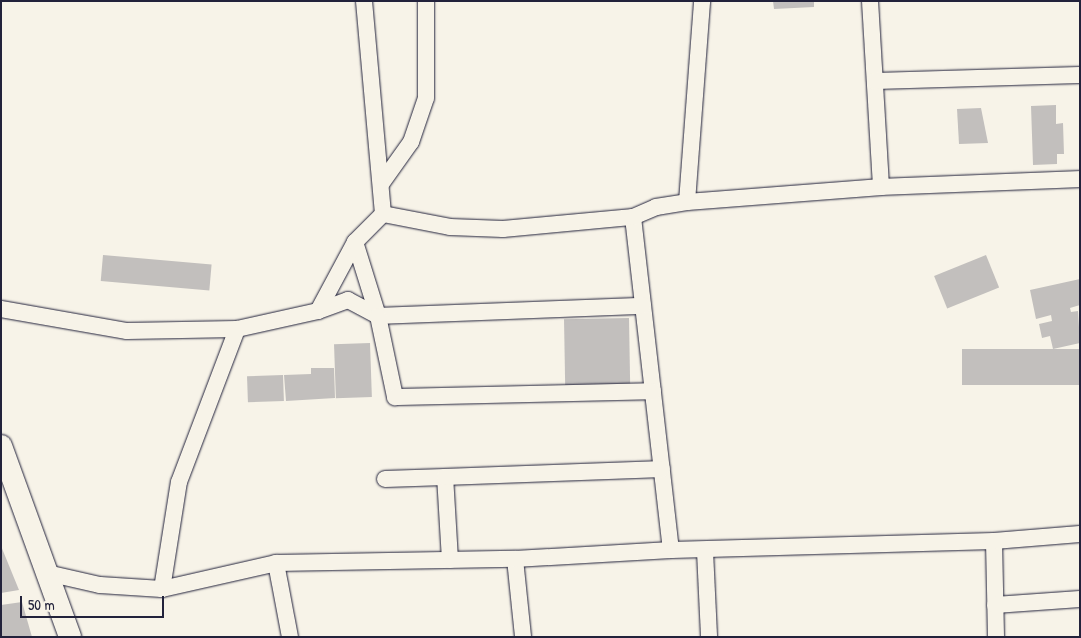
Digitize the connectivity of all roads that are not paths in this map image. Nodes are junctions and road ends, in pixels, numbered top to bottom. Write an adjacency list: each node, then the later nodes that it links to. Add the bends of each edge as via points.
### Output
1 (364, 1): 8 (street)
2 (426, 1): 8 (street, via 426,98 412,142)
3 (702, 1): 10 (street)
4 (870, 1): 6 (street)
5 (1080, 75): 6 (street)
6 (875, 81): 9 (street)
7 (1080, 179): 9 (street)
8 (381, 184): 11 (street)
9 (881, 188): 10 (street)
10 (687, 202): 12 (street, via 656,207)
11 (383, 214): 12 (street, via 450,227 503,229); 13 (street)
12 (632, 217): 14 (street)
13 (355, 242): 16 (street); 17 (street)
14 (643, 306): 17 (street); 19 (street)
15 (1, 309): 18 (street, via 127,331)
16 (318, 311): 17 (street, via 348,300); 18 (street)
17 (378, 316): 19 (street, via 395,397)
18 (238, 328): 32 (street, via 179,482)
19 (652, 391): 21 (street)
20 (1, 446): 31 (street)
21 (662, 469): 22 (street); 26 (street)
22 (446, 477): 23 (street); 29 (street)
23 (385, 479)
24 (1080, 534): 25 (street)
25 (994, 541): 27 (street); 34 (street)
26 (671, 550): 27 (street); 28 (street)
27 (705, 551): 38 (street)
28 (515, 559): 29 (street); 37 (street)
29 (450, 560): 30 (street)
30 (276, 563): 32 (street); 36 (street)
31 (47, 573): 32 (street, via 100,585); 35 (street)
32 (162, 589)
33 (1080, 599): 34 (street)
34 (995, 605): 39 (street)
35 (70, 637)
36 (290, 637)
37 (523, 637)
38 (709, 637)
39 (996, 637)

